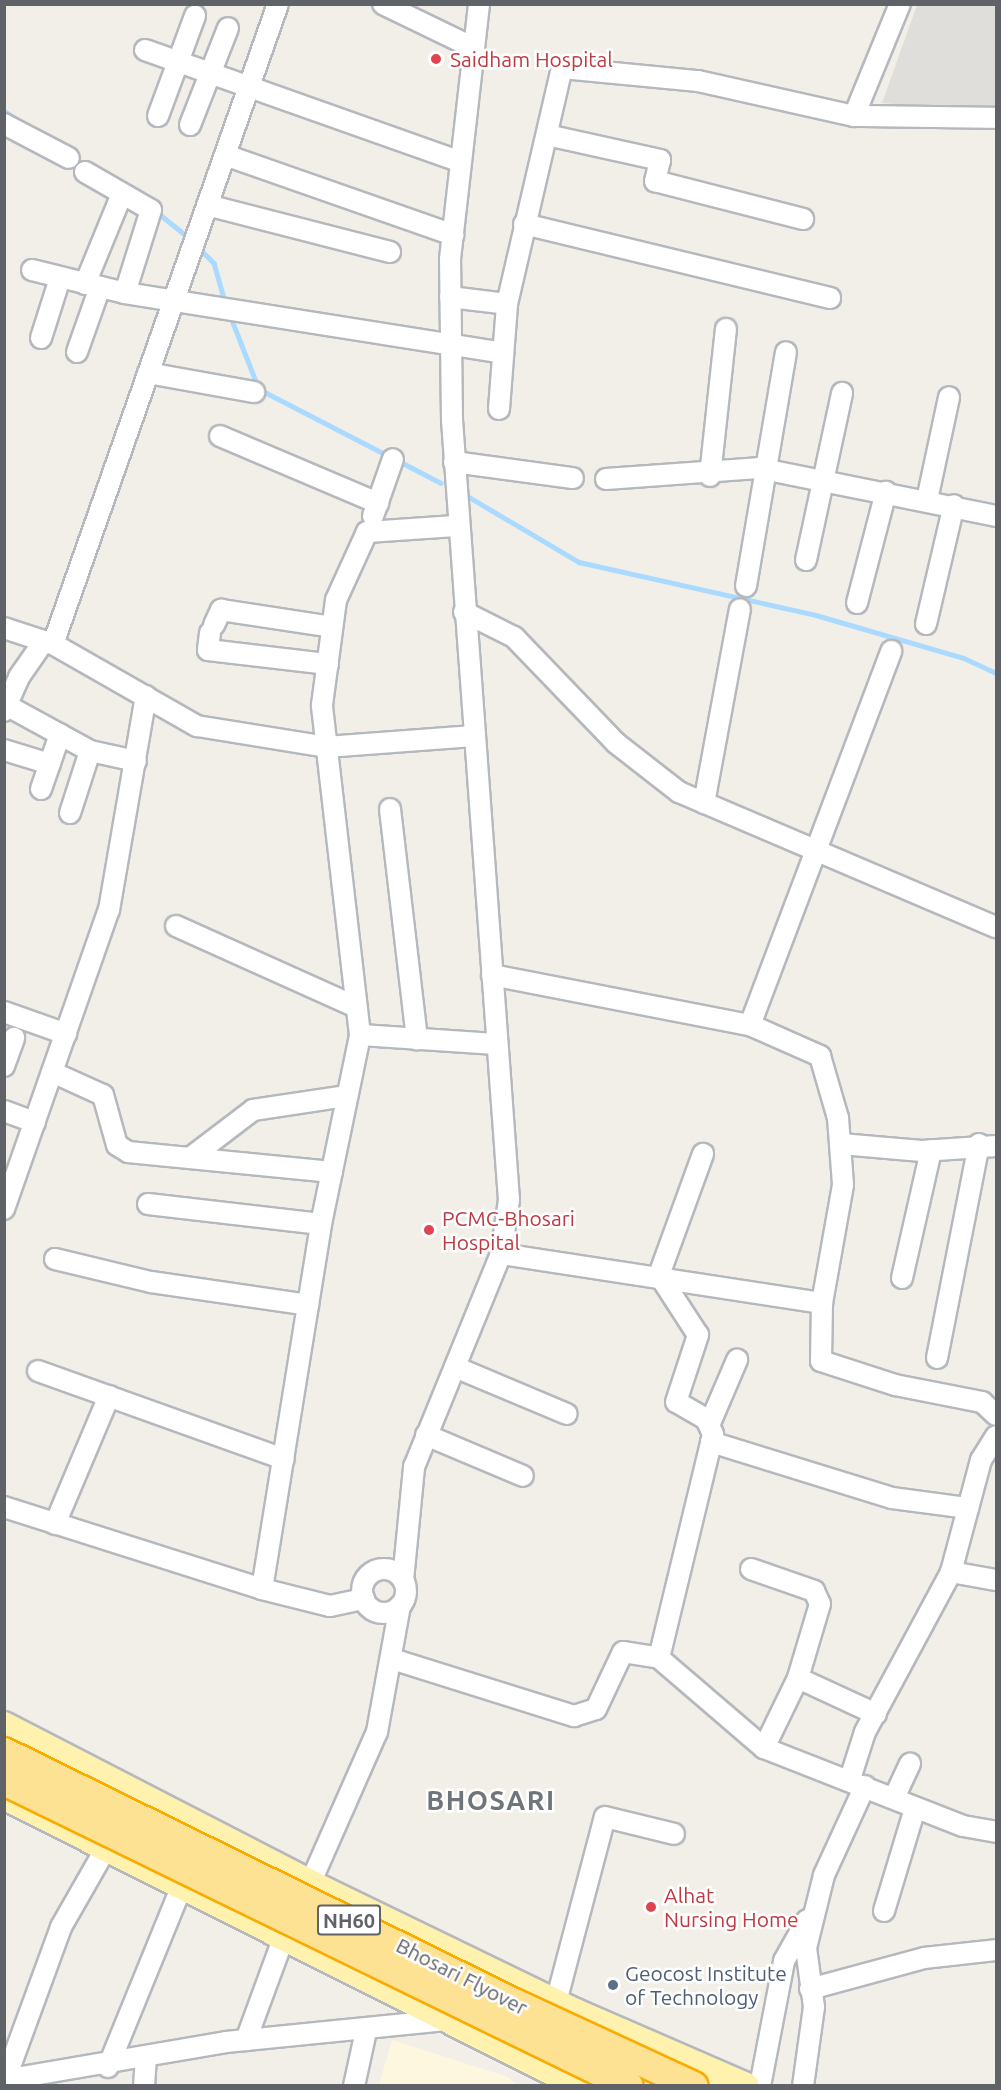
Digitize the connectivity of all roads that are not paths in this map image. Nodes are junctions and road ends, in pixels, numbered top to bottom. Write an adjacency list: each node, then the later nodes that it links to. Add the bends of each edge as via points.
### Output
1 (278, 4): 11 (street)
2 (383, 4): 7 (street)
3 (479, 4): 7 (street)
4 (900, 4): 13 (street)
5 (195, 16): 9 (street)
6 (228, 28): 10 (street)
7 (472, 48): 20 (street)
8 (145, 50): 9 (street)
9 (179, 62): 10 (street); 12 (street)
10 (210, 73): 11 (street); 16 (street)
11 (249, 87): 18 (street); 20 (street)
12 (158, 116)
13 (854, 116): 14 (street); 17 (street, via 698,81 562,68)
14 (996, 118)
15 (4, 124): 19 (street)
16 (190, 125)
17 (547, 135): 24 (street, via 660,160 655,181); 25 (street)
18 (225, 155): 23 (street); 26 (street)
19 (69, 158)
20 (461, 162): 26 (street)
21 (85, 172): 22 (street)
22 (122, 194): 30 (street); 31 (street, via 151,210)
23 (207, 205): 27 (street); 32 (street)
24 (803, 219)
25 (524, 224): 34 (street); 35 (street)
26 (453, 235): 33 (street)
27 (390, 252)
28 (32, 270): 29 (street)
29 (60, 278): 30 (street); 37 (street)
30 (92, 285): 31 (street); 39 (street)
31 (125, 293): 32 (street)
32 (175, 297): 38 (street, via 237,312); 42 (street)
33 (450, 297): 35 (street); 38 (street)
34 (830, 298)
35 (507, 304): 41 (street)
36 (726, 329): 51 (street)
37 (41, 338)
38 (451, 349): 41 (street); 49 (street)
39 (77, 352)
40 (786, 352): 50 (street)
41 (503, 353): 46 (street)
42 (148, 373): 43 (street); 70 (street)
43 (254, 392)
44 (842, 393): 54 (street)
45 (949, 397): 56 (street)
46 (499, 409)
47 (220, 436): 57 (street)
48 (393, 459): 57 (street)
49 (454, 462): 52 (street); 60 (street)
50 (767, 470): 51 (street); 54 (street); 63 (street)
51 (710, 476): 53 (street)
52 (573, 478)
53 (606, 479)
54 (825, 480): 55 (street); 62 (street)
55 (886, 492): 56 (street); 64 (street)
56 (927, 500): 58 (street)
57 (378, 503): 61 (street)
58 (954, 505): 59 (street); 67 (street)
59 (996, 516)
60 (456, 526): 61 (street); 66 (street)
61 (367, 532): 68 (street, via 336,600)
62 (806, 560)
63 (746, 586)
64 (857, 603)
65 (740, 609): 83 (street)
66 (464, 612): 76 (street); 83 (street, via 514,637 651,774)
67 (926, 624)
68 (332, 627): 72 (street); 72 (street, via 221,610 208,650)
69 (4, 628): 70 (street)
70 (49, 642): 73 (street); 74 (street)
71 (891, 651): 86 (street)
72 (328, 664): 77 (street, via 322,705)
73 (146, 696): 77 (street, via 197,726); 80 (street)
74 (5, 708): 75 (street)
75 (60, 734): 79 (street); 81 (street)
76 (474, 736): 77 (street); 89 (street)
77 (326, 747): 90 (street)
78 (4, 750): 81 (street)
79 (90, 751): 80 (street); 85 (street)
80 (136, 761): 93 (street, via 117,879)
81 (50, 764): 82 (street)
82 (41, 789)
83 (704, 803): 86 (street)
84 (390, 809): 96 (street)
85 (70, 813)
86 (814, 852): 88 (street); 92 (street)
87 (176, 926): 90 (street)
88 (996, 927)
89 (492, 975): 92 (street); 97 (street)
90 (356, 1007): 94 (street)
91 (4, 1012): 93 (street)
92 (750, 1025): 103 (street, via 820,1056)
93 (66, 1034): 99 (street)
94 (360, 1035): 96 (street); 100 (street)
95 (14, 1038): 98 (street)
96 (417, 1039): 97 (street)
97 (497, 1044): 112 (street, via 509,1200)
98 (4, 1066)
99 (52, 1072): 102 (street); 107 (street, via 103,1095 117,1145 128,1152)
100 (348, 1096): 107 (street, via 253,1110); 108 (street)
101 (4, 1111): 102 (street)
102 (35, 1122): 110 (street)
103 (841, 1144): 105 (street); 116 (street, via 843,1185)
104 (988, 1145): 105 (street); 118 (street)
105 (931, 1150): 115 (street)
106 (703, 1154): 114 (street)
107 (190, 1158): 108 (street)
108 (332, 1172): 111 (street)
109 (148, 1204): 111 (street)
110 (5, 1207)
111 (321, 1224): 117 (street)
112 (501, 1254): 114 (street); 120 (street)
113 (56, 1259): 117 (street, via 150,1282)
114 (659, 1275): 116 (street); 125 (street, via 698,1335 676,1402)
115 (902, 1278)
116 (822, 1304): 124 (street, via 821,1361 895,1385 982,1402)
117 (308, 1305): 128 (street)
118 (937, 1359)
119 (737, 1360): 125 (street)
120 (455, 1367): 123 (street); 126 (street)
121 (38, 1371): 122 (street)
122 (109, 1396): 128 (street); 132 (street)
123 (567, 1414)
124 (996, 1415)
125 (710, 1432): 131 (street, via 892,1498); 140 (street)
126 (426, 1435): 129 (street); 135 (street, via 409,1492)
127 (996, 1436): 131 (street, via 981,1460)
128 (284, 1459): 137 (street)
129 (523, 1476)
130 (4, 1507): 132 (street)
131 (968, 1508): 134 (street)
132 (55, 1524): 137 (street)
133 (751, 1569): 142 (street, via 819,1596)
134 (951, 1572): 136 (street); 143 (street)
135 (403, 1580): 138 (street, via 393,1571 374,1572 365,1580); 139 (street, via 406,1594)
136 (996, 1580)
137 (262, 1589): 138 (street, via 330,1606)
138 (364, 1599): 139 (street, via 380,1613)
139 (400, 1606): 141 (street)
140 (659, 1658): 141 (street, via 623,1652 596,1709 574,1716); 145 (street)
141 (392, 1659): 156 (street, via 377,1732)
142 (798, 1678): 143 (street); 145 (street)
143 (876, 1714): 149 (street)
144 (4, 1725): 156 (main road)
145 (764, 1748): 149 (street)
146 (4, 1752): 175 (highway, Bhosari Flyover / NH60, bridge, via 512,2002)
147 (910, 1764): 151 (street)
148 (4, 1781): 174 (highway, Bhosari Flyover / NH60, bridge)
149 (857, 1783): 151 (street); 159 (street)
150 (4, 1796): 155 (main road)
151 (894, 1798): 152 (street)
152 (915, 1808): 153 (street); 158 (street)
153 (996, 1832)
154 (674, 1834): 163 (street, via 605,1817)
155 (106, 1848): 157 (main road); 170 (street, via 61,1927)
156 (312, 1884): 160 (street); 163 (main road)
157 (182, 1886): 160 (main road); 168 (street)
158 (884, 1911)
159 (814, 1914): 162 (street, via 806,1948); 177 (street, via 803,1923 784,1961)
160 (282, 1937): 164 (main road); 166 (street)
161 (996, 1950): 162 (street, via 924,1958)
162 (810, 1989): 178 (street, via 814,2007)
163 (566, 2007): 169 (street); 176 (main road)
164 (446, 2020): 165 (street); 169 (main road)
165 (366, 2031): 166 (street); 172 (street)
166 (246, 2040): 167 (street)
167 (146, 2059): 168 (street); 171 (street)
168 (108, 2067): 170 (street)
169 (548, 2079): 173 (main road)
170 (5, 2081)
171 (144, 2085)
172 (354, 2085)
173 (580, 2085)
174 (629, 2085)
175 (694, 2085)
176 (746, 2085)
177 (760, 2085)
178 (803, 2085)

